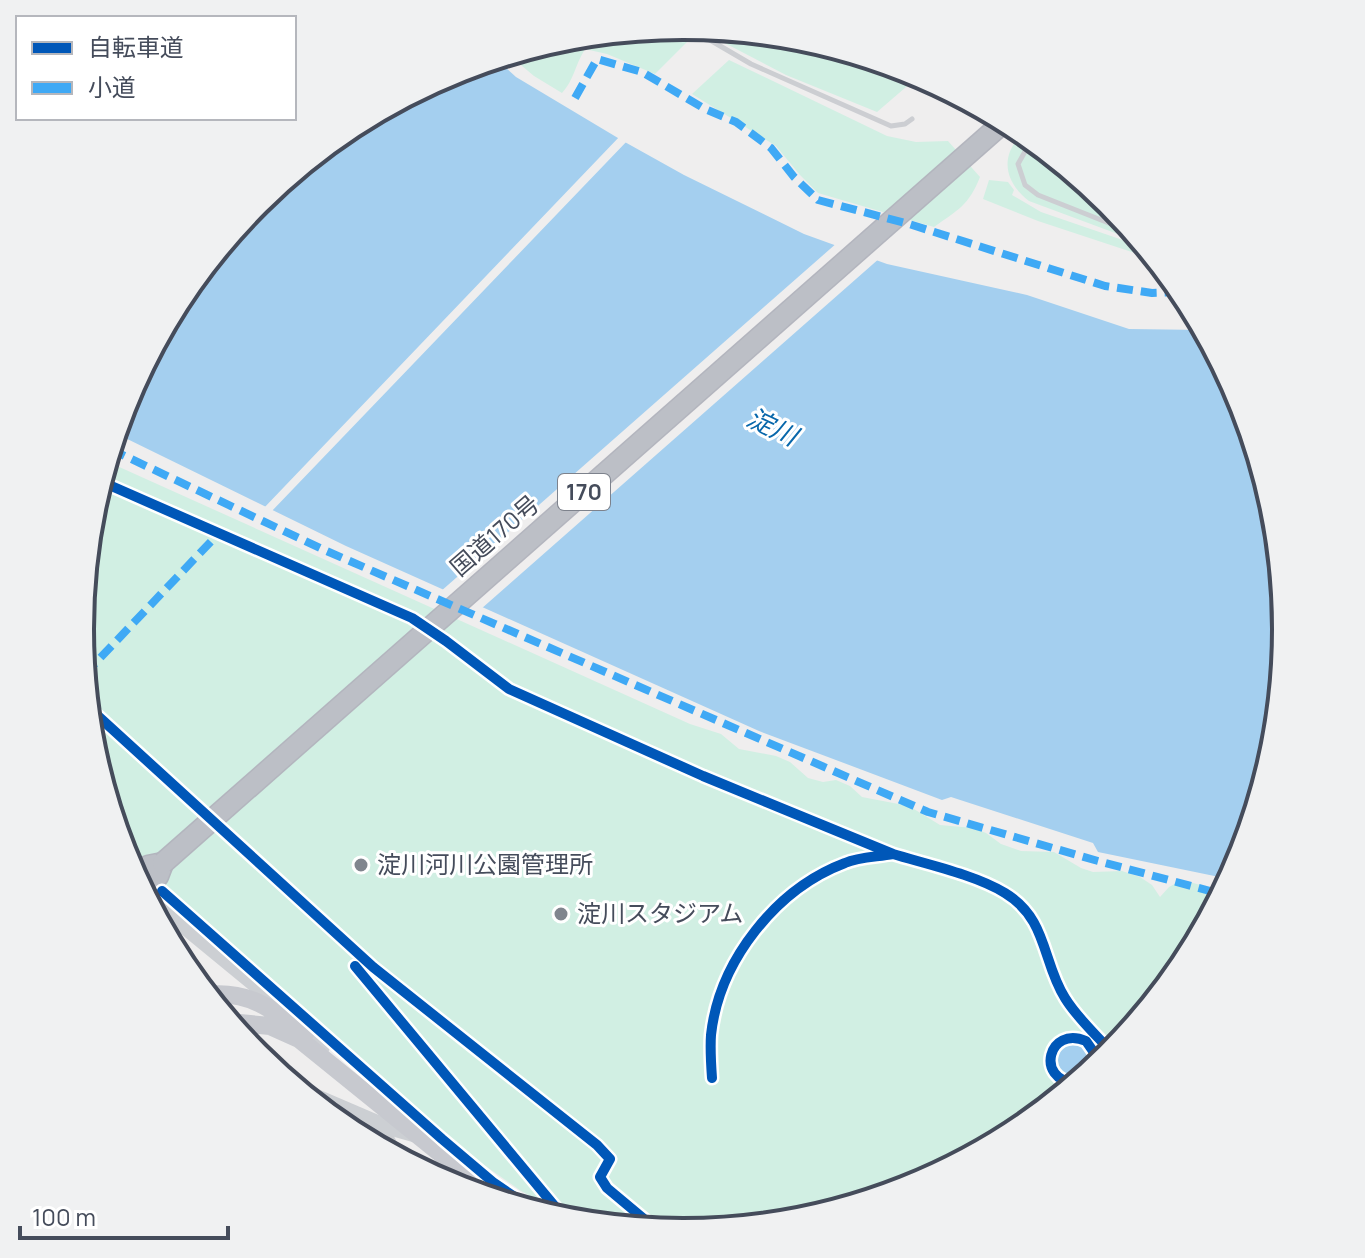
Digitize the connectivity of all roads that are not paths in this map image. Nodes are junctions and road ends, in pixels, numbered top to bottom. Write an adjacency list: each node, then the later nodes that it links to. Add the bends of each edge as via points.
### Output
1 (711, 41): 2 (lane, via 891,126)
2 (912, 119)
3 (995, 130): 7 (highway, 国道170号 / 170, bridge)
4 (1026, 151): 5 (lane, via 1018,164 1025,185)
5 (1108, 223)
6 (106, 723): 17 (lane, via 373,967 597,1145 610,1159 600,1177)
7 (150, 876)
8 (165, 910): 11 (main road, via 279,1004)
9 (222, 996): 11 (main road, via 264,1004)
10 (246, 1024): 14 (main road, via 270,1026 299,1039)
11 (322, 1047): 14 (main road, via 392,1104)
12 (337, 1106): 13 (main road)
13 (382, 1125): 14 (main road); 15 (street)
14 (422, 1137): 16 (main road)
15 (390, 1140)
16 (473, 1179)
17 (641, 1217)

